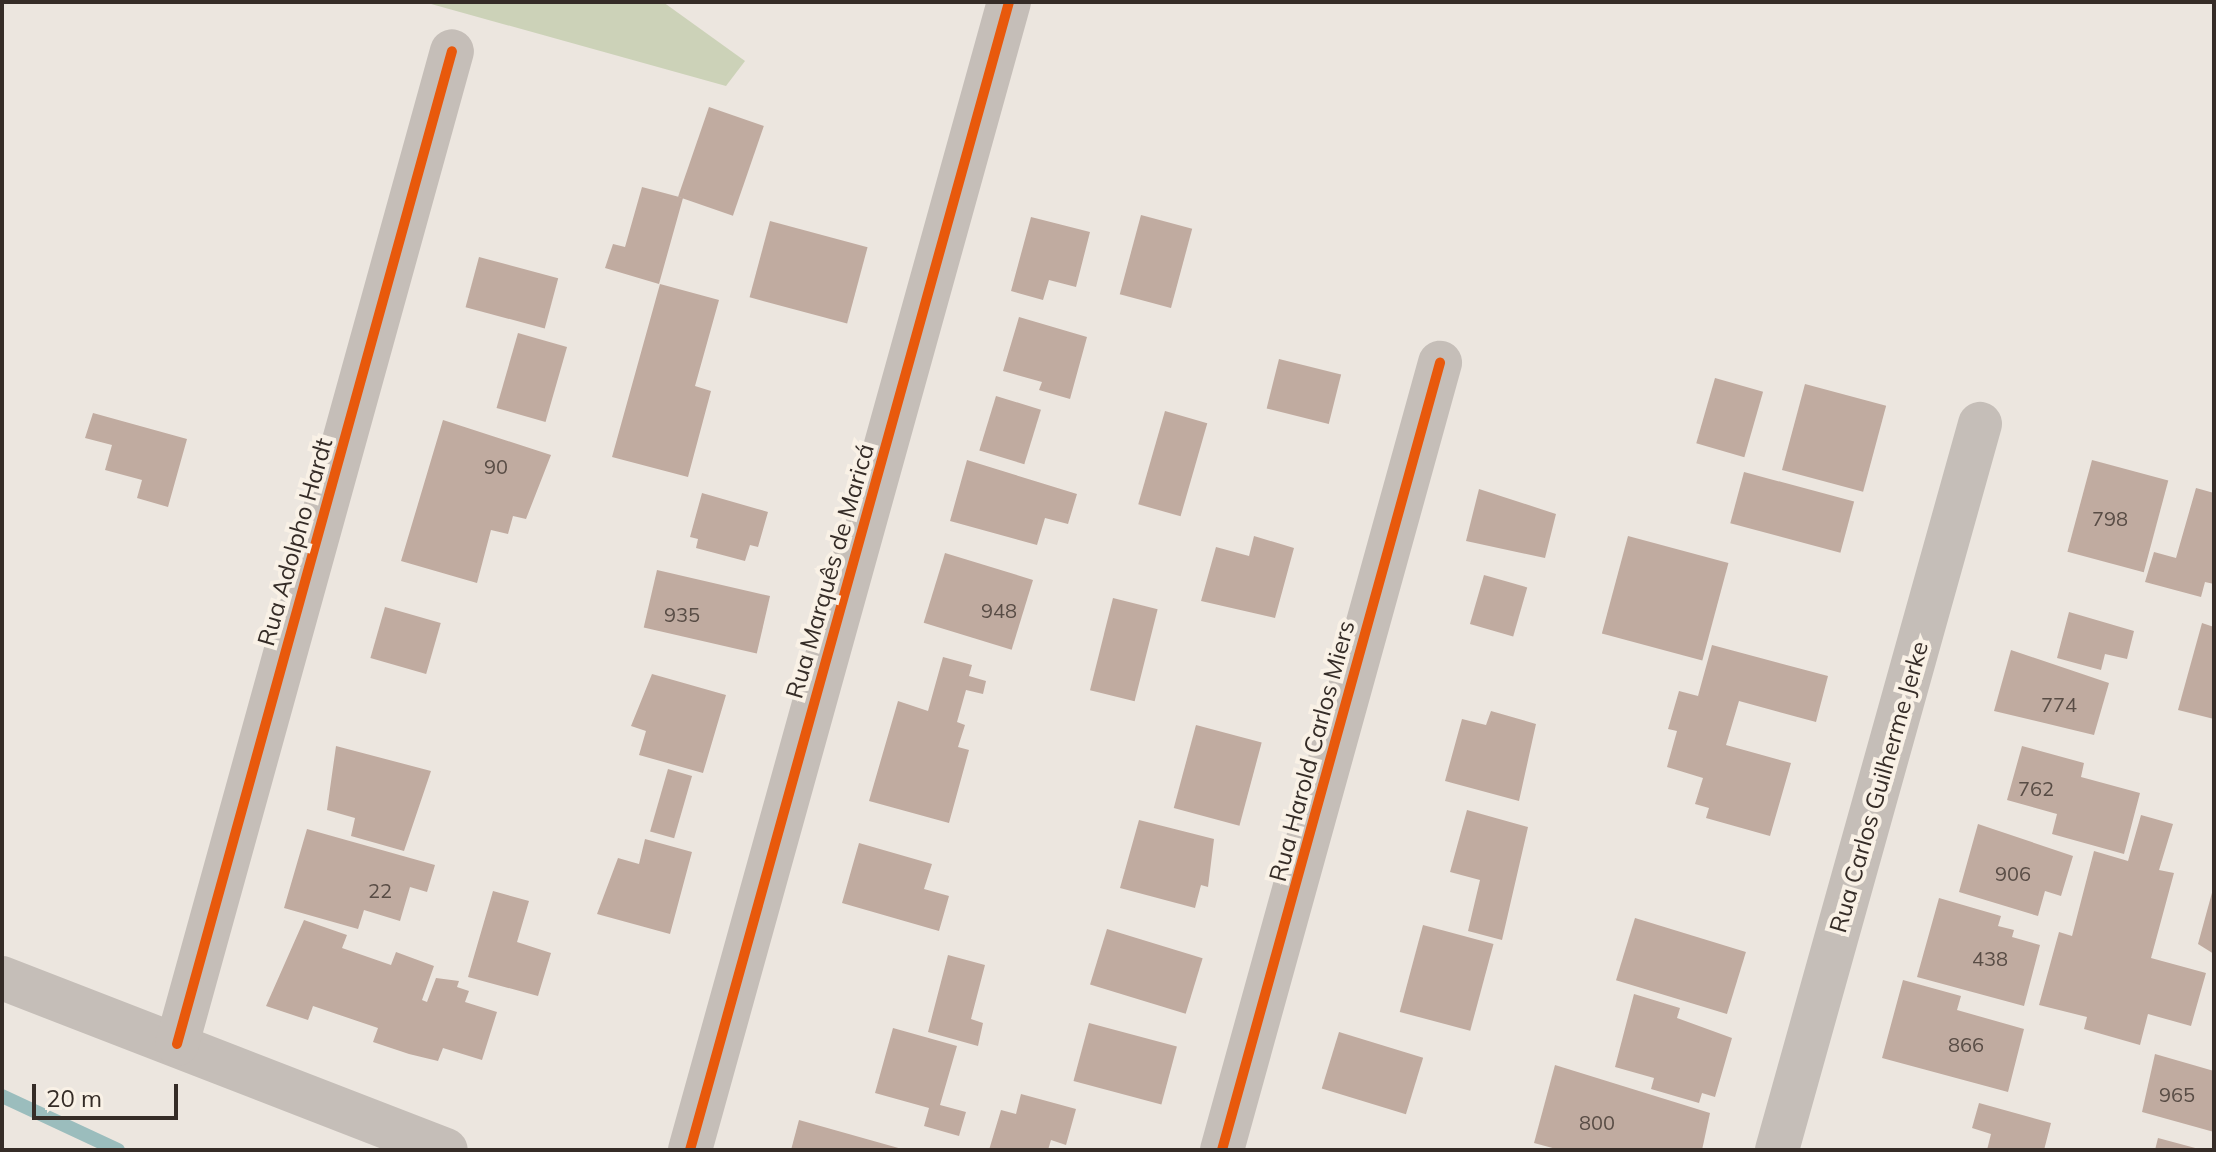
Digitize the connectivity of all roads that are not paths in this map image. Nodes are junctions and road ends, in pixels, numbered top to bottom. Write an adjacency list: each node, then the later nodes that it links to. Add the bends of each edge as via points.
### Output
1 (1009, 2): 8 (street, Rua Marquês de Maricá)
2 (452, 51): 6 (street, Rua Adolpho Hardt)
3 (1440, 363): 9 (street, Rua Harold Carlos Miers)
4 (1980, 424): 10 (street, Rua Carlos Guilherme Jerke)
5 (2, 978): 6 (street)
6 (177, 1044): 7 (street)
7 (446, 1150)
8 (690, 1150)
9 (1222, 1150)
10 (1777, 1150)

